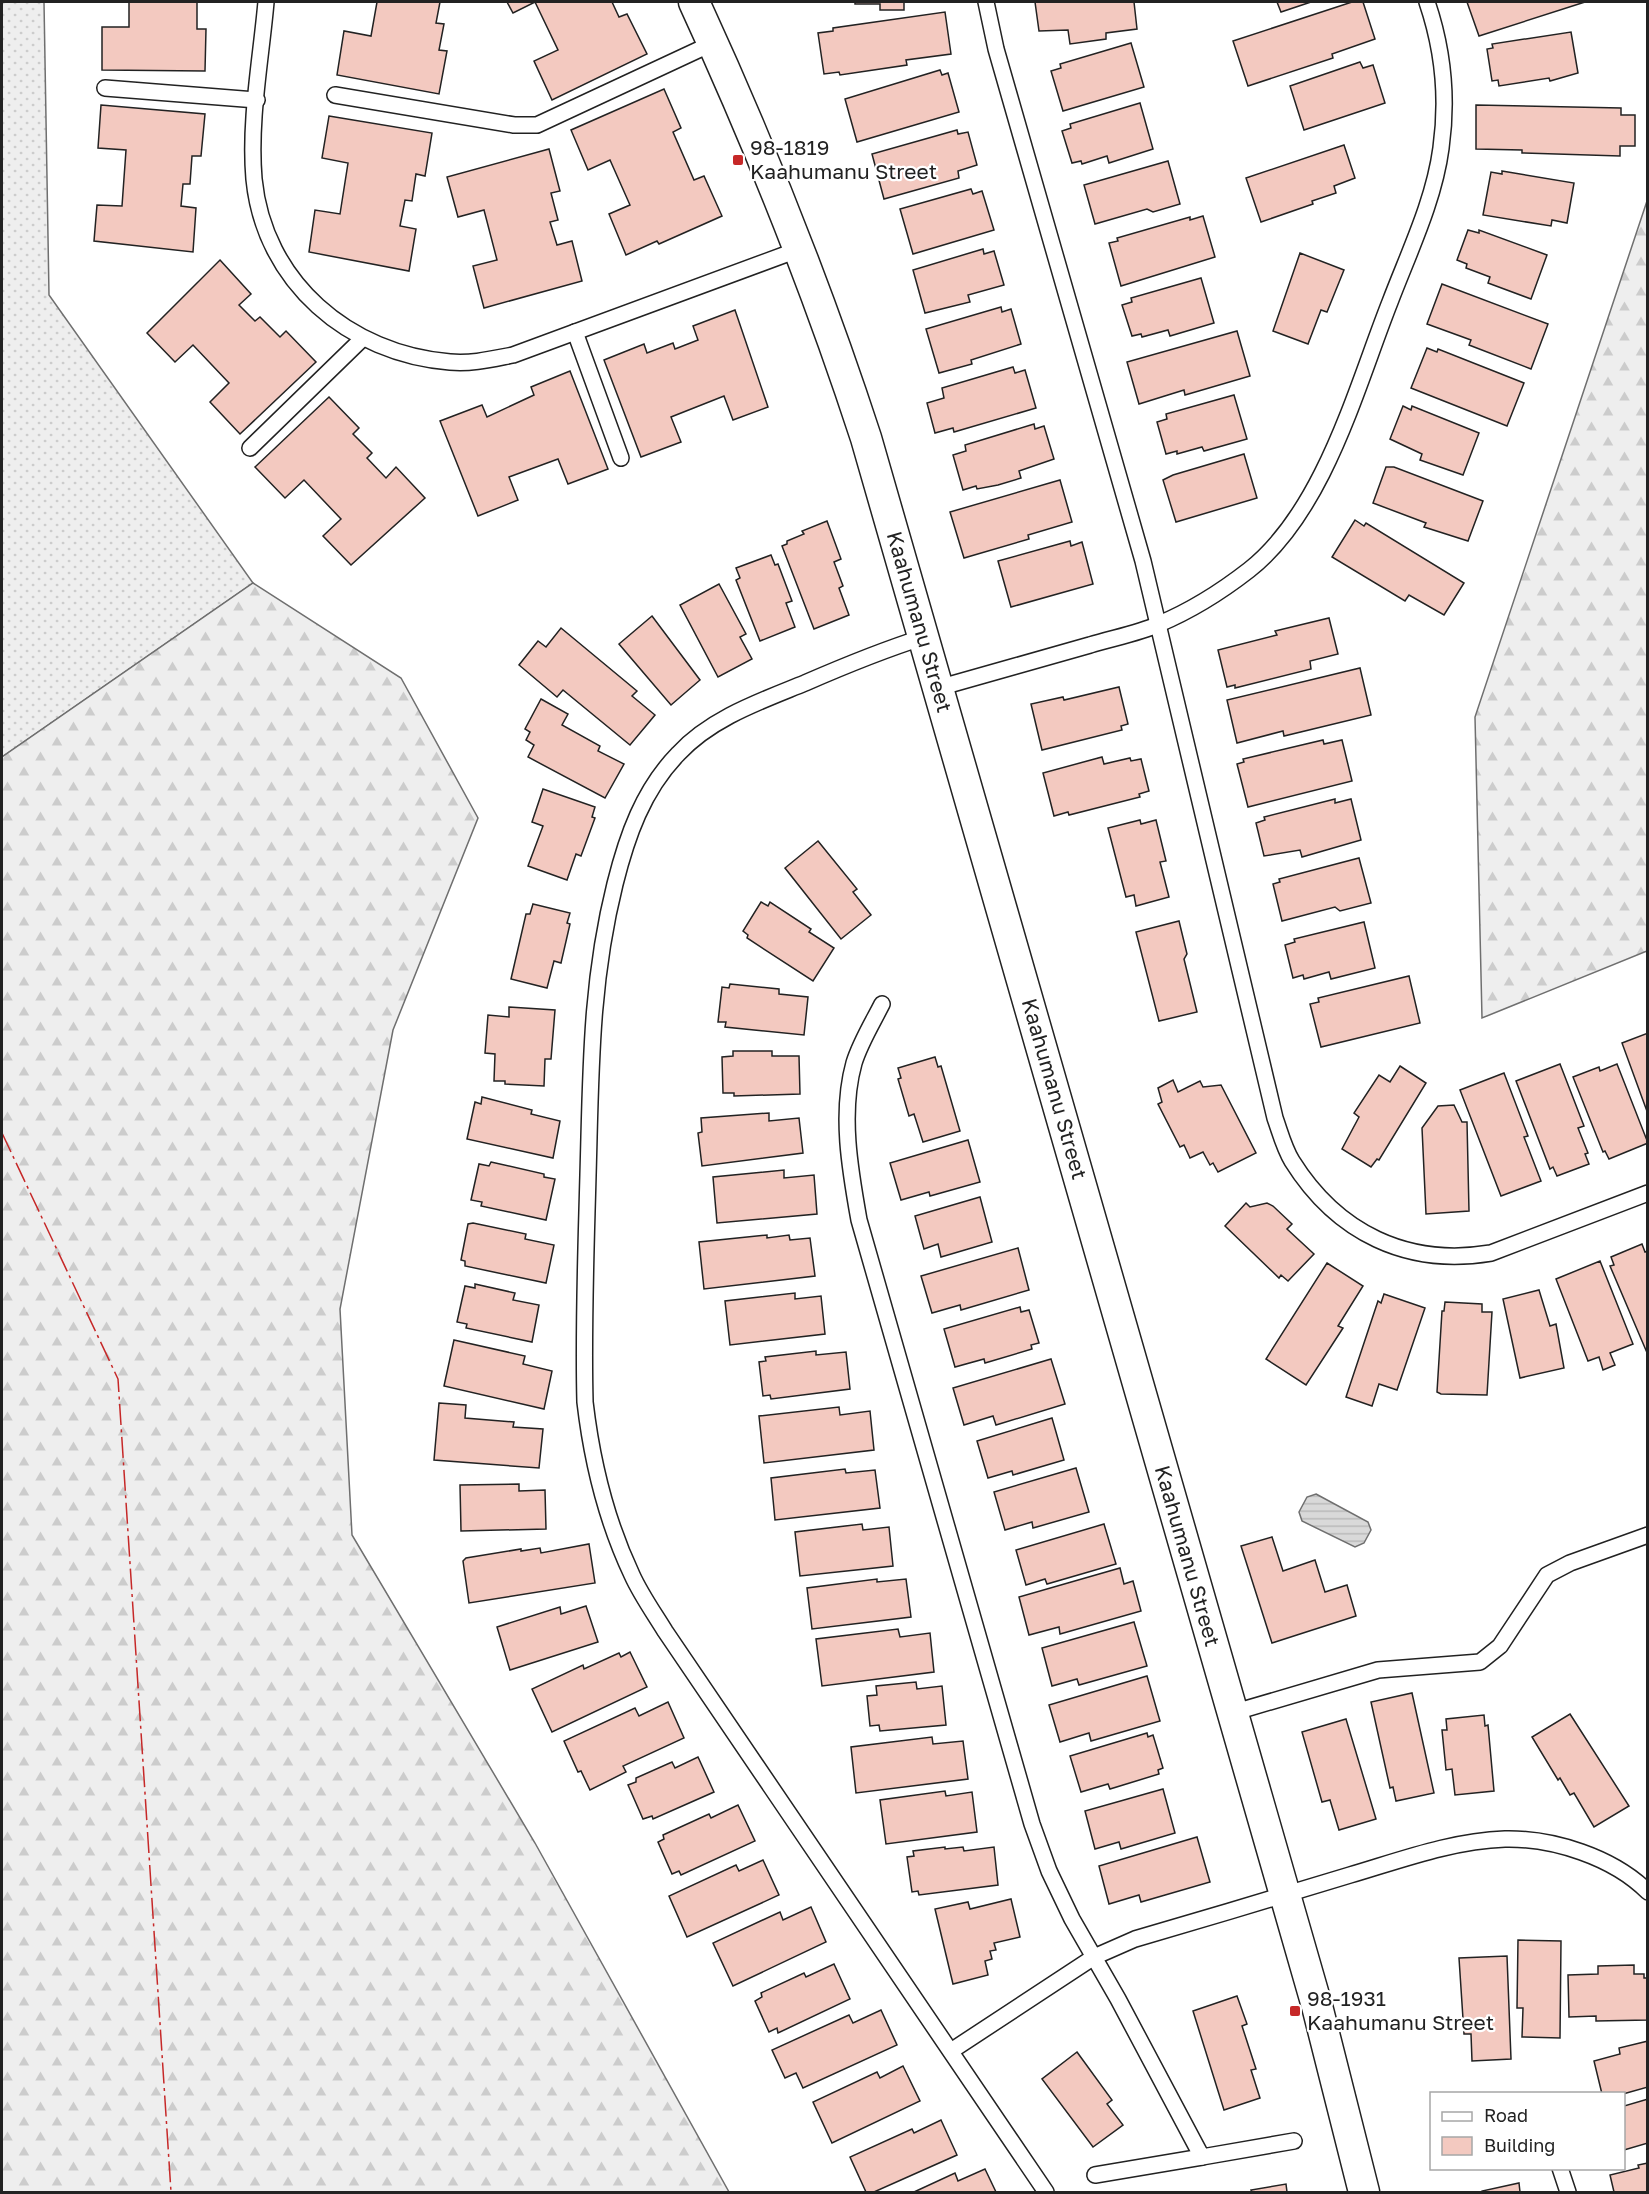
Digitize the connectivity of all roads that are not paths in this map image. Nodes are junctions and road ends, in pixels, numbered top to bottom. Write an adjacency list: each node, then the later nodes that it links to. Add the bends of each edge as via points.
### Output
1 (266, 2): 8 (lane)
2 (694, 2): 5 (street, Kaahumanu Street)
3 (986, 2): 14 (lane)
4 (1427, 2): 14 (lane, via 1441,52 1444,81 1444,120 1436,176 1322,473 1278,542 1251,569)
5 (713, 43): 7 (lane, via 537,125 514,125); 9 (street, Kaahumanu Street, via 754,131)
6 (105, 88): 8 (lane)
7 (335, 95)
8 (257, 100): 11 (lane, via 254,179 269,240 295,283 330,317)
9 (800, 249): 10 (lane); 15 (street, Kaahumanu Street, via 866,438)
10 (575, 332): 11 (lane, via 513,355 481,362 424,358); 13 (lane)
11 (362, 339): 12 (lane)
12 (250, 448)
13 (621, 458)
14 (1158, 625): 16 (lane); 18 (lane, via 1275,1118 1290,1159 1318,1198 1384,1243 1413,1253 1467,1257 1491,1253)
15 (924, 637): 16 (street, Kaahumanu Street); 24 (lane, via 760,701 703,732 678,753 637,814 604,928 593,1005 584,1371 595,1465 614,1532 633,1577 679,1651)
16 (938, 688): 20 (street, Kaahumanu Street)
17 (882, 1004): 23 (lane, via 854,1062 848,1106 849,1151 859,1220 1032,1824 1054,1881)
18 (1647, 1193)
19 (1647, 1535): 20 (lane, via 1547,1575 1500,1646 1480,1662 1378,1670)
20 (1232, 1713): 22 (street, Kaahumanu Street)
21 (1647, 1892): 22 (lane, via 1597,1858 1541,1842 1506,1839 1447,1846)
22 (1285, 1894): 23 (lane, via 1135,1939); 30 (street, Kaahumanu Street)
23 (1094, 1957): 24 (lane); 26 (lane)
24 (951, 2051): 29 (lane)
25 (1293, 2141): 26 (lane)
26 (1202, 2157): 28 (lane)
27 (1560, 2170): 31 (lane)
28 (1095, 2175)
29 (1046, 2193)
30 (1364, 2193)
31 (1568, 2193)

